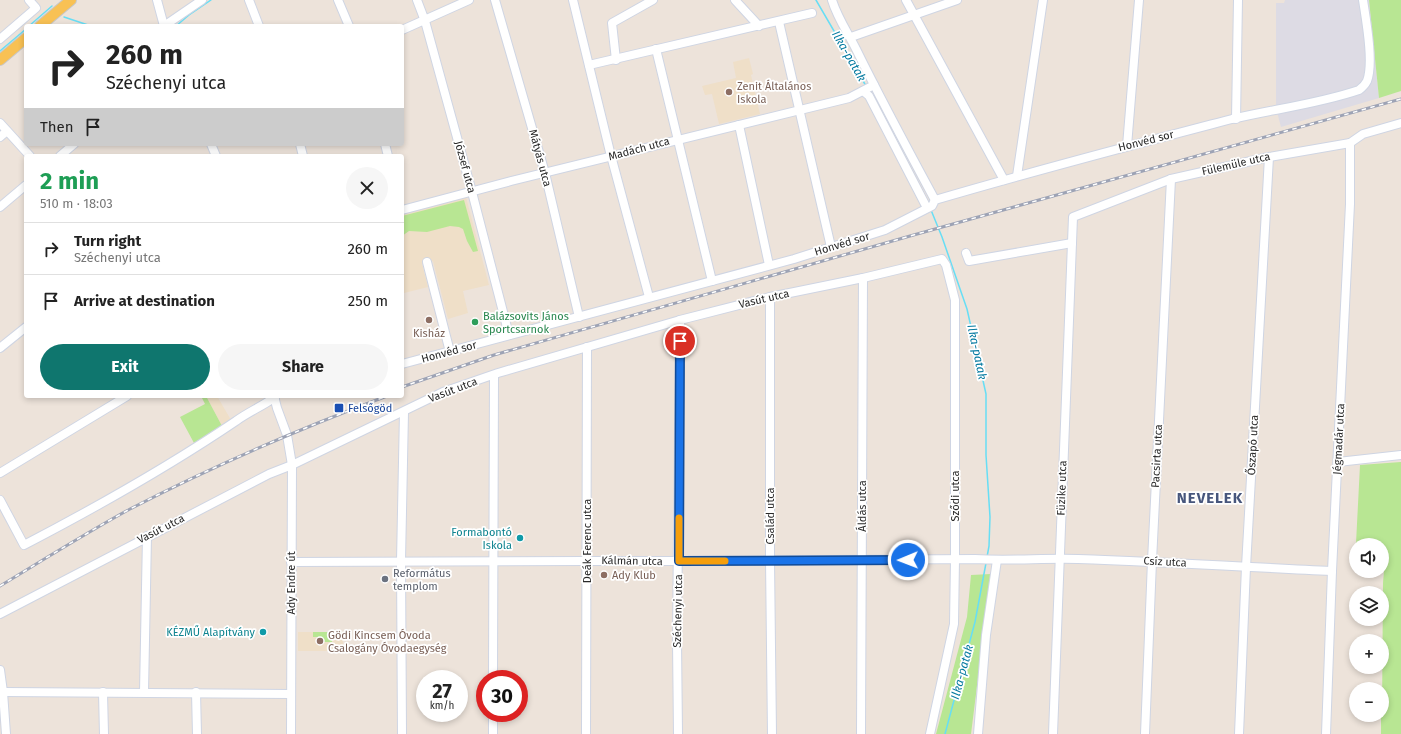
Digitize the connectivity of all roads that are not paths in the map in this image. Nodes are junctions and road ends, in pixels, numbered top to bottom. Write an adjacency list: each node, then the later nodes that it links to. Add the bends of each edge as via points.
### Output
1 (29, 0): 32 (street, via 36,8)
2 (71, 0): 24 (main road)
3 (157, 0): 25 (street)
4 (202, 0): 26 (street)
5 (249, 0): 27 (street)
6 (338, 0): 28 (street)
7 (417, 0): 22 (street, József utca)
8 (469, 0): 22 (street)
9 (495, 0): 54 (street, Mátyás utca)
10 (573, 0): 37 (street)
11 (653, 0): 36 (street, via 612,23)
12 (735, 0): 29 (street)
13 (832, 0): 31 (street)
14 (906, 0): 21 (street)
15 (957, 0): 21 (street)
16 (1043, 0): 55 (street)
17 (1139, 0): 49 (street)
18 (1238, 0): 40 (street)
19 (1363, 0): 40 (street, Honvéd sor, via 1369,51 1368,79 1364,86 1352,92)
20 (812, 13): 23 (street)
21 (914, 16): 31 (street); 57 (street)
22 (425, 21): 30 (street); 59 (street, József utca)
23 (780, 22): 29 (street); 39 (street)
24 (42, 24)
25 (163, 24)
26 (167, 24)
27 (258, 24)
28 (348, 24)
29 (759, 26): 34 (street)
30 (404, 29)
31 (851, 37): 38 (street)
32 (0, 39)
33 (24, 40): 35 (main road)
34 (656, 49): 36 (street); 46 (street)
35 (0, 60)
36 (616, 60): 37 (street)
37 (589, 65): 52 (street)
38 (868, 88): 39 (street, Madách utca, via 849,98); 60 (street); 60 (street, via 869,96)
39 (800, 110): 43 (street, Madách utca); 65 (street)
40 (1236, 118): 49 (street, Honvéd sor)
41 (0, 123): 44 (street)
42 (1401, 123): 47 (street, Fülemüle utca, via 1363,134)
43 (739, 124): 46 (street, Madách utca); 69 (street)
44 (7, 131): 45 (street); 50 (street)
45 (0, 137)
46 (677, 139): 52 (street, Madách utca); 71 (street)
47 (1350, 143): 53 (street, Fülemüle utca); 88 (street, Jégmadár utca, via 1350,204)
48 (72, 146): 51 (street)
49 (1127, 146): 55 (street, Honvéd sor)
50 (28, 154)
51 (62, 154)
52 (612, 156): 54 (street, Madách utca); 73 (street)
53 (1269, 157): 56 (street, Fülemüle utca); 104 (street, Őszapó utca)
54 (544, 173): 59 (street, Madách utca); 74 (street, Mátyás utca)
55 (1017, 176): 57 (street, Honvéd sor)
56 (1171, 179): 63 (street, Fülemüle utca); 102 (street, Pacsirta utca)
57 (1004, 180): 60 (street, Honvéd sor)
58 (24, 187): 61 (street)
59 (472, 192): 62 (street, Madách utca); 77 (street, József utca)
60 (930, 206): 65 (street, Honvéd sor, via 885,230)
61 (0, 207)
62 (404, 209)
63 (1073, 217): 64 (street, Füzike utca)
64 (1072, 243): 66 (street, via 969,260); 93 (street, Füzike utca)
65 (831, 247): 69 (street, Honvéd sor)
66 (966, 253)
67 (942, 259): 70 (street, Vasút utca); 94 (street, Sződi utca, via 955,300)
68 (427, 262): 80 (street)
69 (769, 265): 71 (street, Honvéd sor)
70 (863, 278): 72 (street, Vasút utca); 96 (street, Áldás utca)
71 (712, 281): 73 (street, Honvéd sor)
72 (770, 297): 75 (street, Vasút utca); 95 (street, Család utca)
73 (649, 298): 74 (street, Honvéd sor)
74 (579, 317): 77 (street, Honvéd sor)
75 (680, 320): 78 (street, Vasút utca); 101 (street, Széchenyi utca)
76 (24, 329): 79 (street)
77 (509, 336): 80 (street, Honvéd sor)
78 (587, 347): 82 (street, Vasút utca); 100 (street, Deák Ferenc utca)
79 (0, 348)
80 (450, 352): 81 (street, Honvéd sor)
81 (404, 364)
82 (494, 375): 86 (street, Vasút utca, via 443,392); 99 (street)
83 (124, 398): 90 (street)
84 (272, 398): 91 (street, via 95,508 24,545)
85 (275, 398): 89 (street, Ady Endre út, via 286,432)
86 (404, 412): 89 (street, Vasút utca); 98 (street)
87 (1401, 455): 88 (street)
88 (1338, 462): 105 (street, Jégmadár utca)
89 (292, 465): 92 (street, Vasút utca, via 269,474); 103 (street, Ady Endre út)
90 (0, 474)
91 (0, 500)
92 (148, 536): 106 (street, Vasút utca); 111 (street)
93 (1059, 558): 97 (street, Csíz utca); 102 (street, Csíz utca); 128 (street, Füzike utca)
94 (956, 559): 96 (street, Kálmán utca); 97 (street, Kálmán utca); 126 (street, Sződi utca, via 954,624)
95 (770, 560): 96 (street, Kálmán utca); 101 (street, Kálmán utca); 124 (street, Család utca)
96 (861, 560): 125 (street, Áldás utca)
97 (994, 560): 127 (street)
98 (401, 561): 99 (street, Kálmán utca); 103 (street, Kálmán utca); 120 (street)
99 (494, 561): 100 (street, Kálmán utca); 108 (street)
100 (587, 561): 101 (street, Kálmán utca); 122 (street, Deák Ferenc utca)
101 (679, 561): 123 (street, Széchenyi utca)
102 (1152, 561): 104 (street, Csíz utca); 129 (street, Pacsirta utca)
103 (291, 562): 113 (street, Ady Endre út)
104 (1246, 567): 105 (street, Csíz utca); 130 (street, Őszapó utca)
105 (1332, 571): 131 (street, Jégmadár utca)
106 (0, 614)
107 (0, 670): 109 (street)
108 (493, 670)
109 (3, 692): 110 (street); 114 (street)
110 (103, 692): 111 (street); 117 (street)
111 (144, 692): 112 (street)
112 (196, 692): 113 (street); 118 (street)
113 (291, 694): 119 (street, Ady Endre út)
114 (2, 720): 116 (street)
115 (493, 722): 121 (street)
116 (6, 734)
117 (104, 734)
118 (197, 734)
119 (291, 734)
120 (402, 734)
121 (493, 734)
122 (586, 734)
123 (678, 734)
124 (772, 734)
125 (861, 734)
126 (930, 734)
127 (978, 734)
128 (1053, 734)
129 (1145, 734)
130 (1238, 734)
131 (1326, 734)

